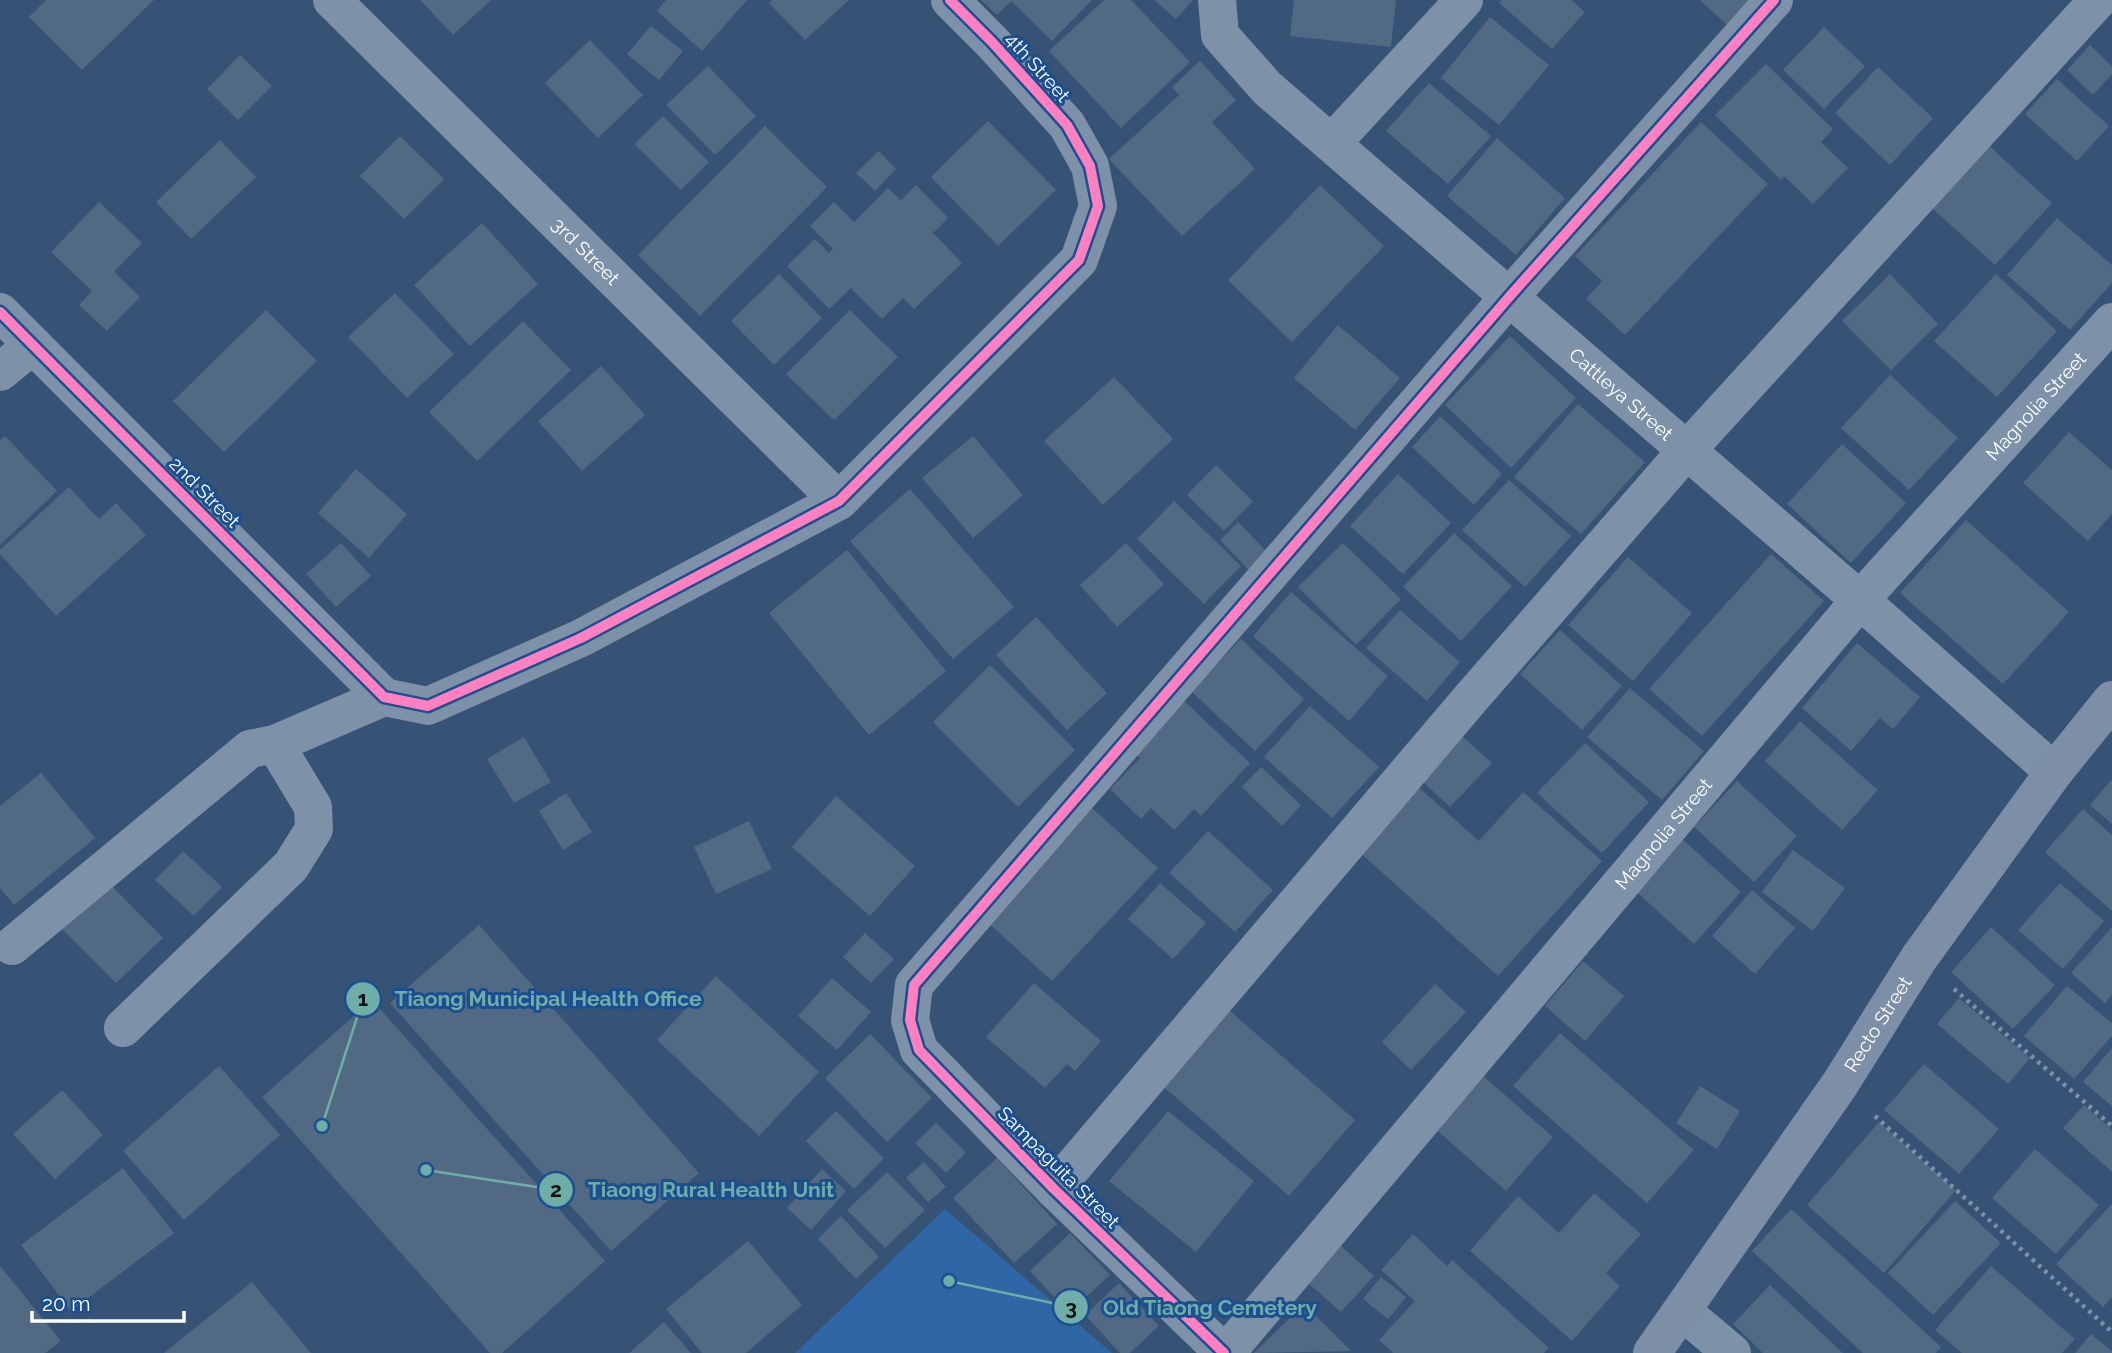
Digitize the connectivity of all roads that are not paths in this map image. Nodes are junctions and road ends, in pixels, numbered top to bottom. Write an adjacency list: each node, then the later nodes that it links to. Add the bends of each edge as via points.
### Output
1 (332, 0): 14 (street, 3rd Street)
2 (950, 0): 14 (street, 4th Street, via 1067,125 1090,166 1098,206 1079,260)
3 (1217, 0): 7 (street, Cattleya Street, via 1220,35 1268,88)
4 (1464, 0): 7 (street)
5 (1774, 0): 8 (street)
6 (2098, 0): 13 (street)
7 (1332, 143): 8 (street, Cattleya Street)
8 (1510, 296): 13 (street, Cattleya Street); 22 (street, Sampaguita Street, via 914,985 910,1020 919,1050)
9 (0, 312): 11 (street, 2nd Street)
10 (2112, 322): 15 (street, Magnolia Street)
11 (33, 345): 12 (street); 16 (street, 2nd Street)
12 (0, 372)
13 (1687, 450): 15 (street, Cattleya Street); 22 (street)
14 (839, 501): 16 (street, 4th Street, via 581,638 428,706)
15 (1860, 600): 19 (street, Cattleya Street); 24 (street, Magnolia Street)
16 (384, 697): 18 (street)
17 (2112, 700): 19 (main road, Recto Street)
18 (275, 744): 20 (street, via 250,749); 21 (street, via 313,807 314,829 291,866)
19 (2054, 772): 23 (main road, Recto Street, via 1919,958 1840,1084)
20 (12, 946)
21 (123, 1028)
22 (1054, 1189): 24 (street, Sampaguita Street)
23 (1682, 1311): 25 (main road, Recto Street); 26 (street)
24 (1225, 1353)
25 (1652, 1353)
26 (1731, 1353)

